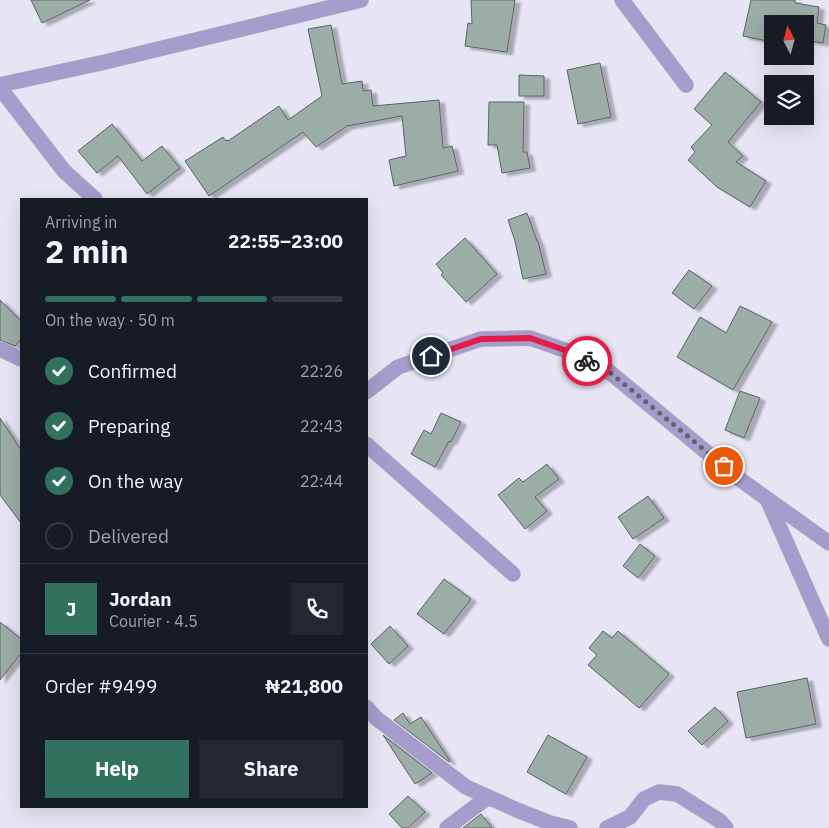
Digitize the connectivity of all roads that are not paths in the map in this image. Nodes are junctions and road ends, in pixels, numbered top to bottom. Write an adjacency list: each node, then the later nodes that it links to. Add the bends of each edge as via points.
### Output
1 (361, 0): 4 (street)
2 (622, 0): 3 (street)
3 (686, 85)
4 (0, 86): 5 (street, via 64,171)
5 (94, 198)
6 (0, 349): 7 (street)
7 (20, 359)
8 (368, 390): 10 (street, via 398,367 481,339 530,338 573,353 607,370)
9 (368, 446): 12 (street)
10 (768, 500): 11 (street); 13 (street)
11 (829, 544)
12 (513, 574)
13 (829, 639)
14 (368, 709): 15 (street, via 466,786)
15 (488, 797): 17 (street); 18 (street, via 550,824)
16 (627, 822): 19 (street); 20 (street, via 644,799 659,792 677,794)
17 (447, 828)
18 (570, 828)
19 (607, 828)
20 (726, 828)

